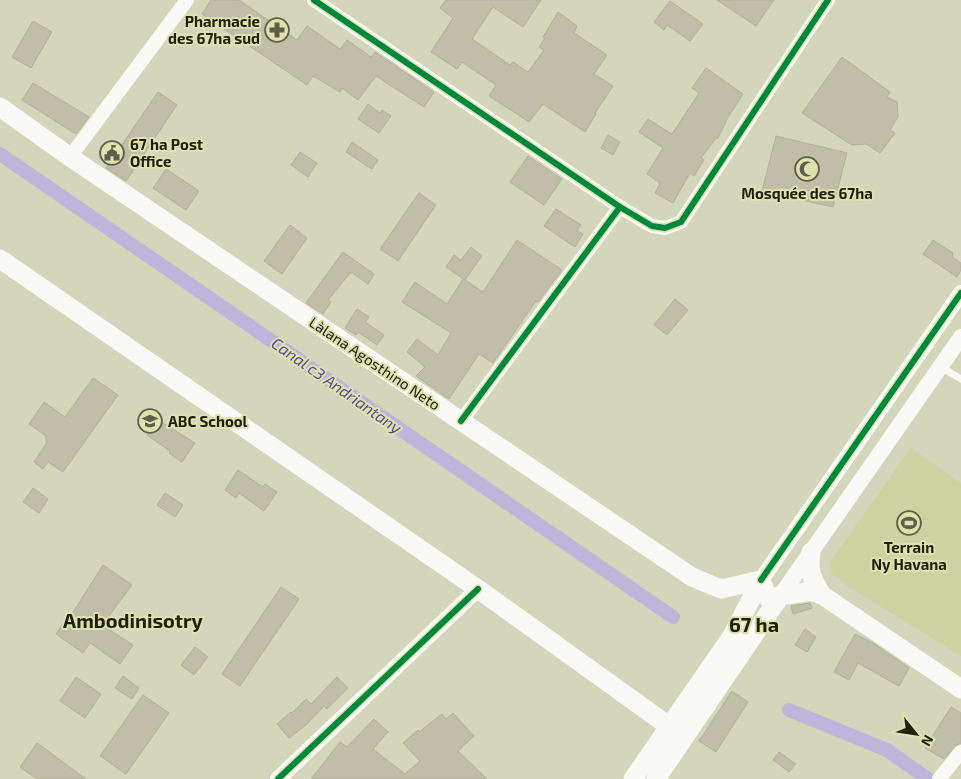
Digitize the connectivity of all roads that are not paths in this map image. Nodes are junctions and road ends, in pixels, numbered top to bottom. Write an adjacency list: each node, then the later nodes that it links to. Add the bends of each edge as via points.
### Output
1 (187, 0): 5 (street)
2 (314, 0): 6 (street)
3 (828, 0): 6 (street, via 682,222 665,228 652,226)
4 (0, 107): 5 (main road, Làlana Agosthino Neto)
5 (70, 157): 12 (main road, Làlana Agosthino Neto)
6 (620, 207): 12 (street)
7 (0, 261): 15 (main road)
8 (961, 293): 14 (street)
9 (961, 337): 10 (street)
10 (940, 367): 11 (lane); 13 (street)
11 (961, 379)
12 (460, 421): 14 (main road, Làlana Agosthino Neto, via 692,576 721,589)
13 (811, 552): 16 (street); 17 (main road, via 812,578)
14 (761, 580): 16 (main road, via 768,598); 19 (main road)
15 (478, 589): 19 (main road); 22 (street)
16 (781, 595): 17 (main road, via 811,591); 19 (main road)
17 (822, 595): 18 (main road)
18 (961, 689)
19 (676, 732): 23 (main road); 24 (main road)
20 (961, 752): 21 (street)
21 (943, 774)
22 (278, 779)
23 (633, 779)
24 (656, 779)

